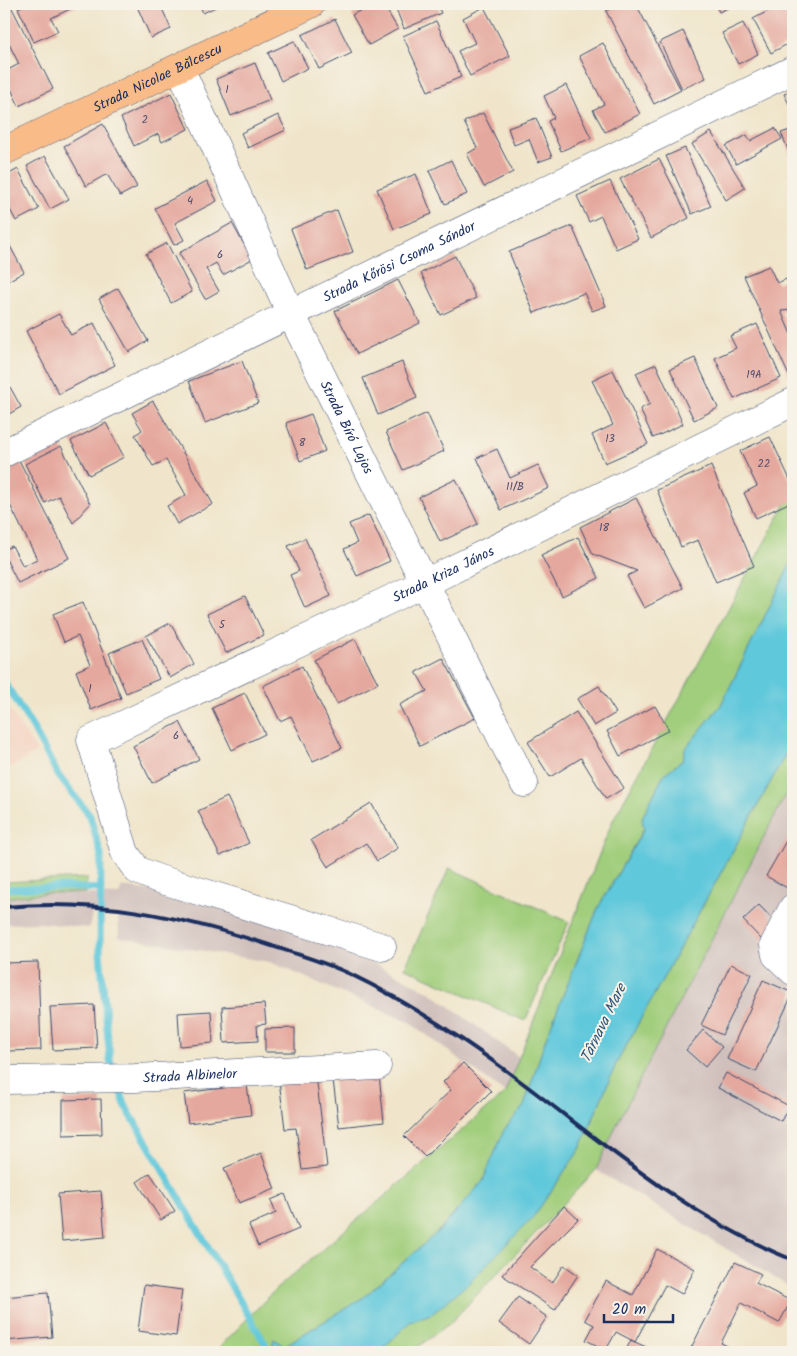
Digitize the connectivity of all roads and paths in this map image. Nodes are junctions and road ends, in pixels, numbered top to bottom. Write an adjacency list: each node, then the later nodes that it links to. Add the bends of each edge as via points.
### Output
1 (311, 4): 2 (main road, Strada Nicolae Bălcescu)
2 (180, 68): 4 (main road, Strada Nicolae Bălcescu); 5 (street, Strada Bíró Lajos)
3 (793, 70): 5 (street, Strada Kőrösi Csoma Sándor)
4 (4, 151)
5 (291, 314): 7 (street, Strada Kőrösi Csoma Sándor); 8 (street, Strada Bíró Lajos)
6 (793, 402): 8 (street, Strada Kriza János)
7 (4, 453)
8 (425, 583): 9 (street, Strada Bíró Lajos); 11 (street, Strada Kriza János, via 91,740 125,853 137,870)
9 (524, 783)
10 (793, 908): 12 (street, via 774,945 776,955)
11 (382, 947)
12 (793, 970)
13 (377, 1066): 14 (street, Strada Albinelor, via 135,1078)
14 (4, 1080)

